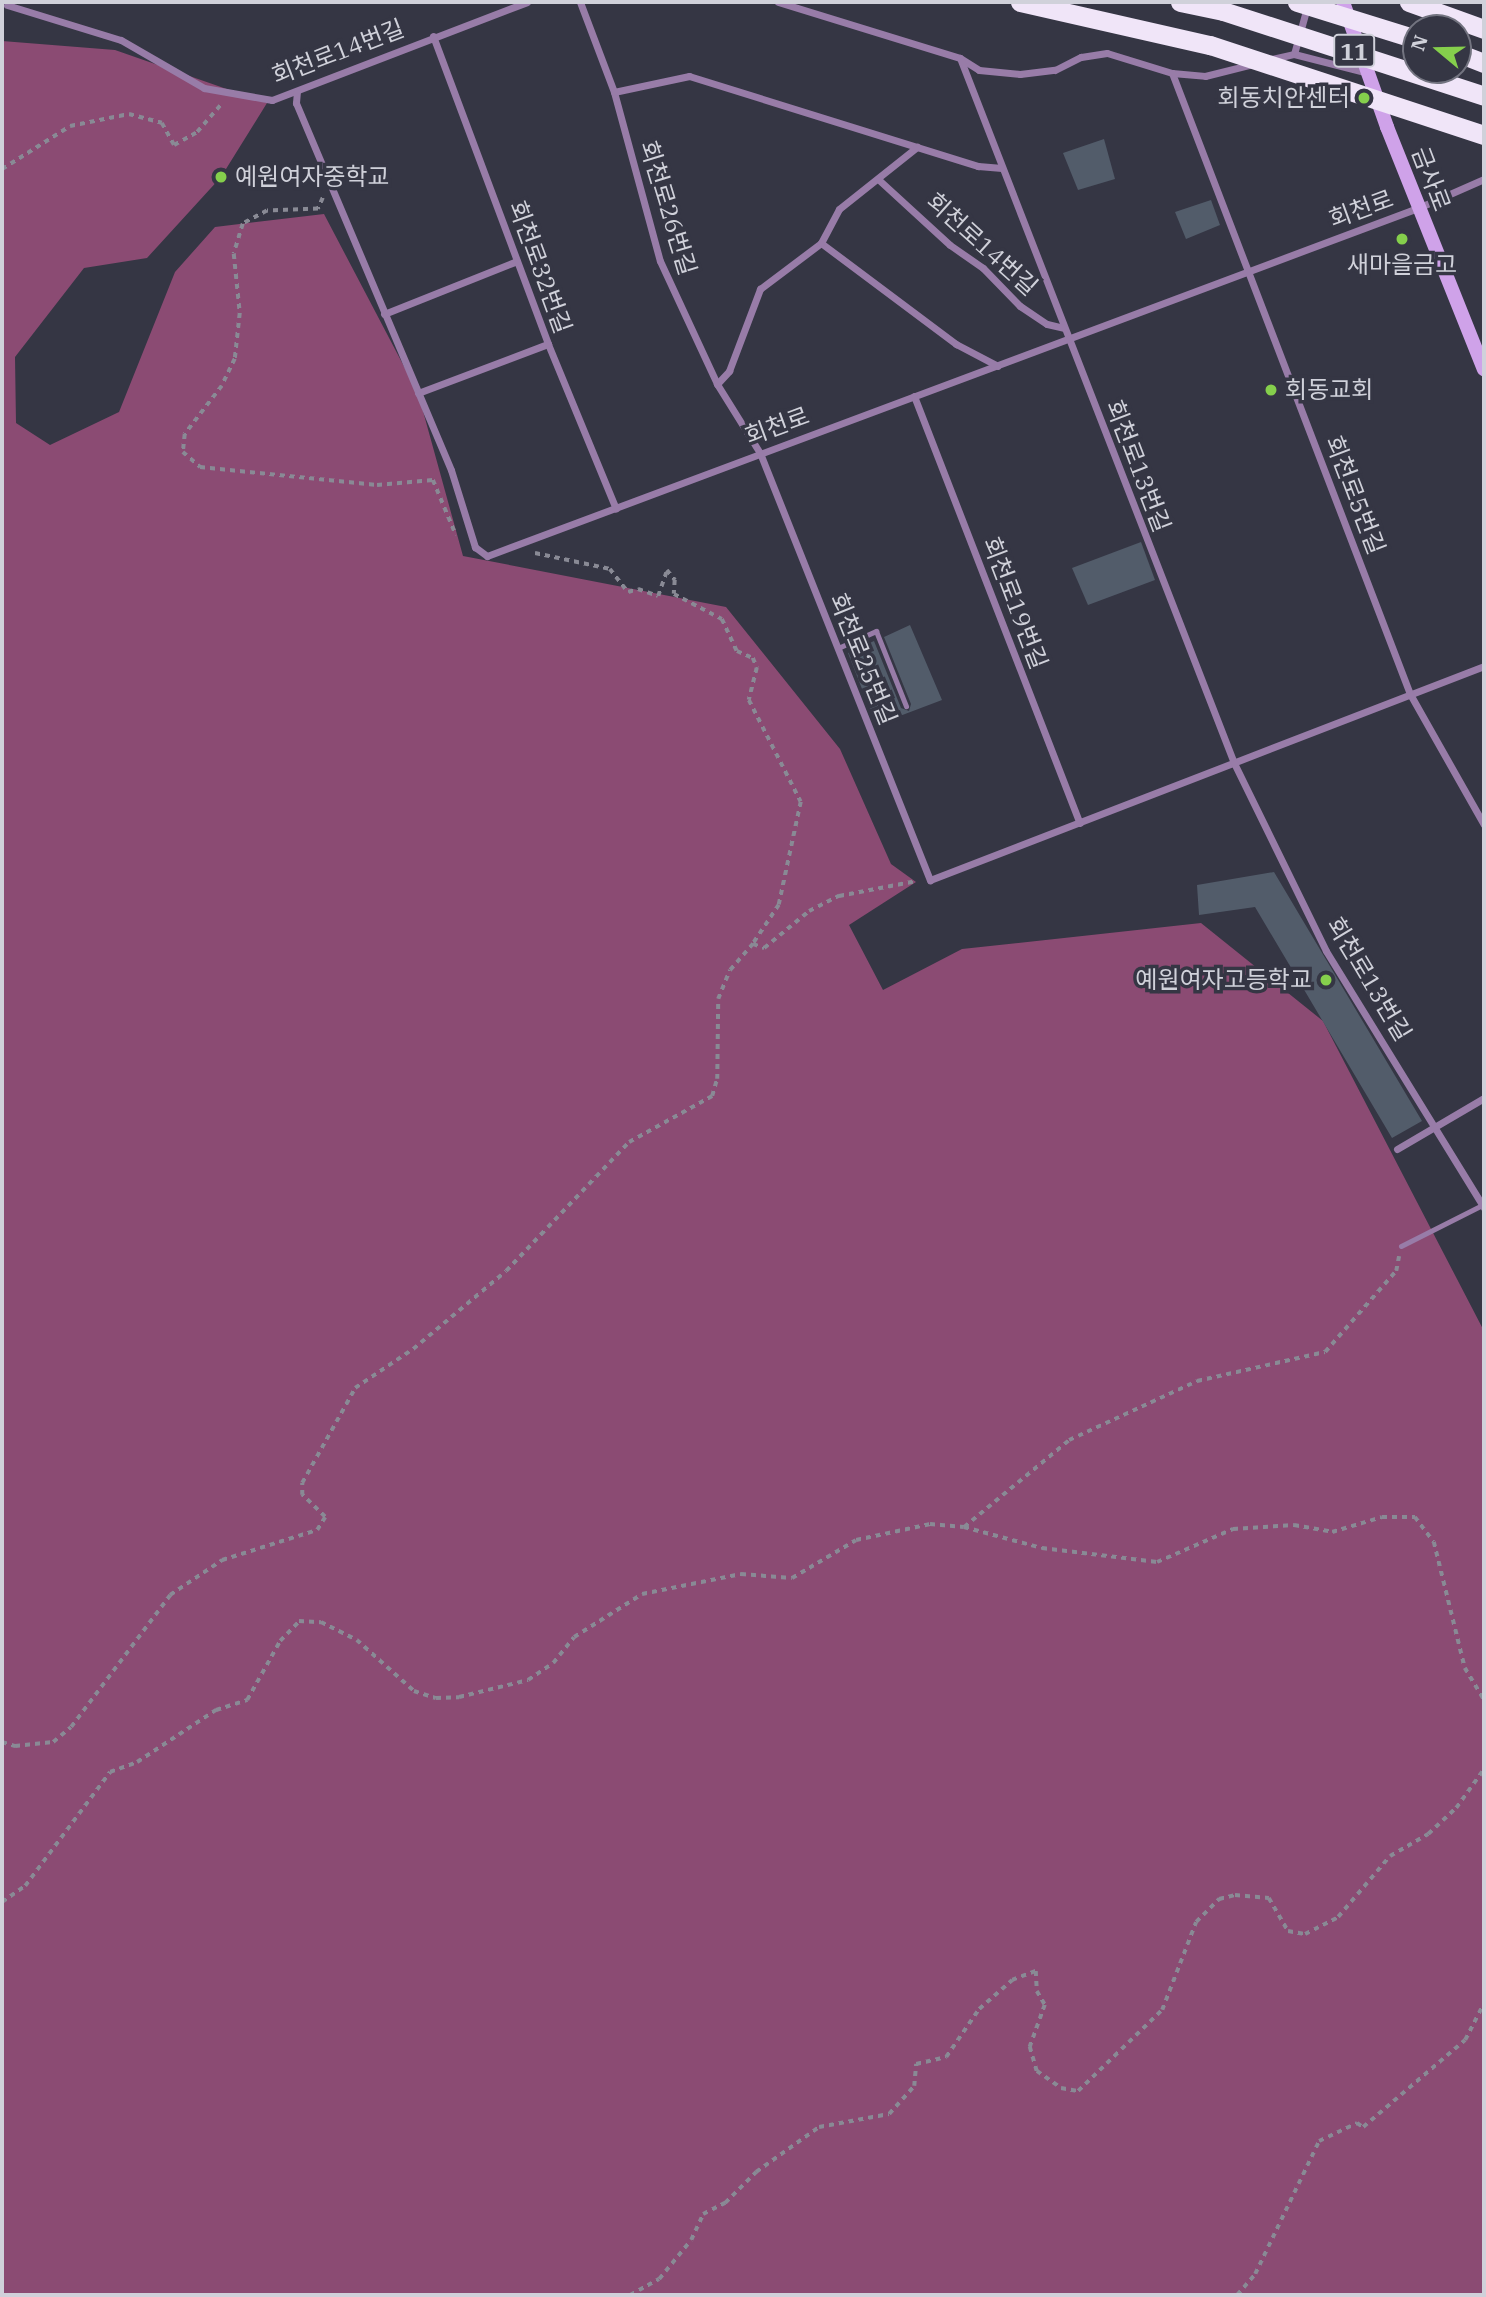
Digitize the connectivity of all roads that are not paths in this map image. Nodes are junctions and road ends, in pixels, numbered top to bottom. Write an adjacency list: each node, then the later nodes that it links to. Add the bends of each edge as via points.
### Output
1 (527, 2): 13 (street, 회천로14번길)
2 (580, 2): 19 (street, 회천로26번길)
3 (778, 2): 15 (street)
4 (1020, 2): 21 (highway, bridge, via 1210,45)
5 (1181, 2): 20 (highway, 11, bridge, via 1223,11)
6 (1297, 2): 12 (highway, 11, bridge)
7 (1309, 2): 14 (street)
8 (1343, 2): 17 (main road, 금사로)
9 (1409, 2): 11 (highway)
10 (7, 5): 18 (street, 회천로14번길, via 121,40 204,88 272,100)
11 (1484, 29)
12 (1402, 35)
13 (433, 36): 18 (street, 회천로14번길); 28 (street, 회천로32번길)
14 (1294, 54): 16 (street, via 1205,76); 17 (street)
15 (960, 58): 16 (street, via 979,70 1020,74 1055,70 1081,57 1107,53); 23 (street, 회천로14번길)
16 (1172, 73): 29 (street)
17 (1369, 74): 26 (main road, 금사로)
18 (297, 91): 30 (street, 회천로, via 296,103)
19 (614, 92): 22 (street, 회천로14번길, via 689,76); 36 (street, 회천로26번길, via 660,261)
20 (1484, 96)
21 (1484, 135)
22 (917, 147): 23 (street, 회천로14번길, via 978,166); 25 (street)
23 (1002, 168): 31 (street, 회천로14번길)
24 (1484, 179): 26 (street, 회천로)
25 (880, 180): 27 (street, via 839,209); 31 (street, 회천로14번길, via 1020,306 1047,324)
26 (1418, 208): 29 (street, 회천로); 35 (main road, 금사로)
27 (821, 243): 34 (street, via 956,344); 36 (street, via 760,289 729,371)
28 (517, 261): 30 (street); 33 (street, 회천로32번길)
29 (1249, 270): 32 (street, 회천로); 43 (street, 회천로5번길)
30 (384, 314): 37 (street, 회천로)
31 (1064, 328): 32 (street, 회천로14번길)
32 (1068, 340): 34 (street, 회천로); 45 (street, 회천로13번길)
33 (548, 344): 37 (street); 40 (street, 회천로32번길)
34 (998, 366): 38 (street, 회천로)
35 (1484, 369)
36 (717, 384): 39 (street, 회천로26번길)
37 (418, 393): 40 (street, 회천로, via 451,470 475,547 487,556)
38 (914, 396): 39 (street, 회천로); 46 (street, 회천로19번길)
39 (760, 453): 40 (street, 회천로); 41 (street, 회천로25번길)
40 (615, 509)
41 (838, 648): 44 (lane, via 876,631); 46 (street, 회천로25번길, via 930,880)
42 (1484, 666): 43 (street)
43 (1410, 694): 45 (street); 47 (street, 회천로5번길)
44 (906, 706)
45 (1234, 763): 46 (street); 49 (street, 회천로13번길, via 1326,951)
46 (1080, 823)
47 (1484, 825)
48 (1484, 1098): 49 (street)
49 (1437, 1126): 50 (street); 51 (street, 회천로13번길)
50 (1397, 1149)
51 (1483, 1207): 52 (lane)
52 (1401, 1245)

